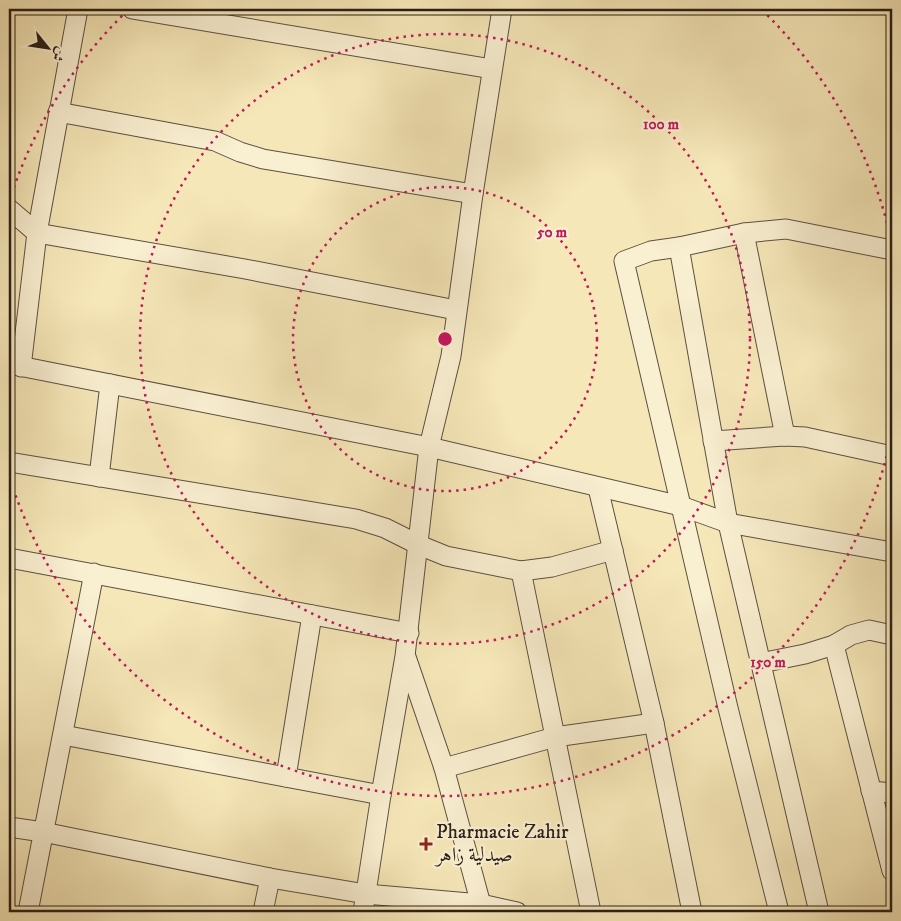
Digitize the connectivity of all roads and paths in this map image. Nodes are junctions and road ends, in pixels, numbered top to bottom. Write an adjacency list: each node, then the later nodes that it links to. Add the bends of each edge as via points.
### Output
1 (78, 9): 5 (street)
2 (132, 9): 4 (street)
3 (502, 9): 4 (street)
4 (492, 69): 6 (street)
5 (58, 112): 6 (street, via 215,141 263,158); 9 (street)
6 (473, 194): 12 (street)
7 (9, 209): 9 (street)
8 (744, 233): 10 (street); 11 (street, via 786,228); 15 (street)
9 (37, 234): 12 (street, via 245,269); 13 (street)
10 (679, 247): 16 (street); 22 (street, via 650,250 624,261)
11 (892, 250)
12 (456, 310): 17 (street, via 451,356)
13 (15, 365): 14 (street)
14 (110, 384): 17 (street); 20 (street)
15 (785, 436): 16 (street); 18 (street, via 805,437)
16 (714, 441): 23 (street)
17 (429, 447): 21 (street); 24 (street)
18 (892, 456)
19 (9, 462): 20 (street)
20 (100, 477): 24 (street, via 356,519 385,528)
21 (598, 488): 22 (street); 25 (street)
22 (681, 506): 23 (street); 55 (street)
23 (728, 523): 26 (street); 35 (street)
24 (419, 545): 28 (street, via 446,556); 31 (street)
25 (613, 550): 28 (street, via 552,567); 36 (street)
26 (892, 552)
27 (9, 558): 29 (street)
28 (521, 571): 38 (street)
29 (94, 573): 30 (street); 37 (street)
30 (312, 615): 31 (street); 40 (street)
31 (408, 632): 34 (street)
32 (892, 635): 33 (street, via 869,630)
33 (834, 644): 35 (street); 41 (street)
34 (405, 656): 39 (street); 43 (street)
35 (761, 663): 56 (street)
36 (654, 723): 38 (street); 54 (street)
37 (63, 735): 40 (street); 45 (street)
38 (555, 737): 39 (street); 53 (street)
39 (444, 768): 49 (street)
40 (286, 777): 43 (street)
41 (871, 791): 42 (street); 46 (street)
42 (892, 793)
43 (381, 795): 48 (street)
44 (9, 827): 45 (street)
45 (43, 832): 47 (street); 50 (street)
46 (892, 871)
47 (270, 878): 48 (street); 51 (street)
48 (365, 903): 49 (street)
49 (482, 908): 52 (street)
50 (28, 912)
51 (263, 912)
52 (518, 912)
53 (591, 912)
54 (692, 912)
55 (779, 912)
56 (819, 912)

